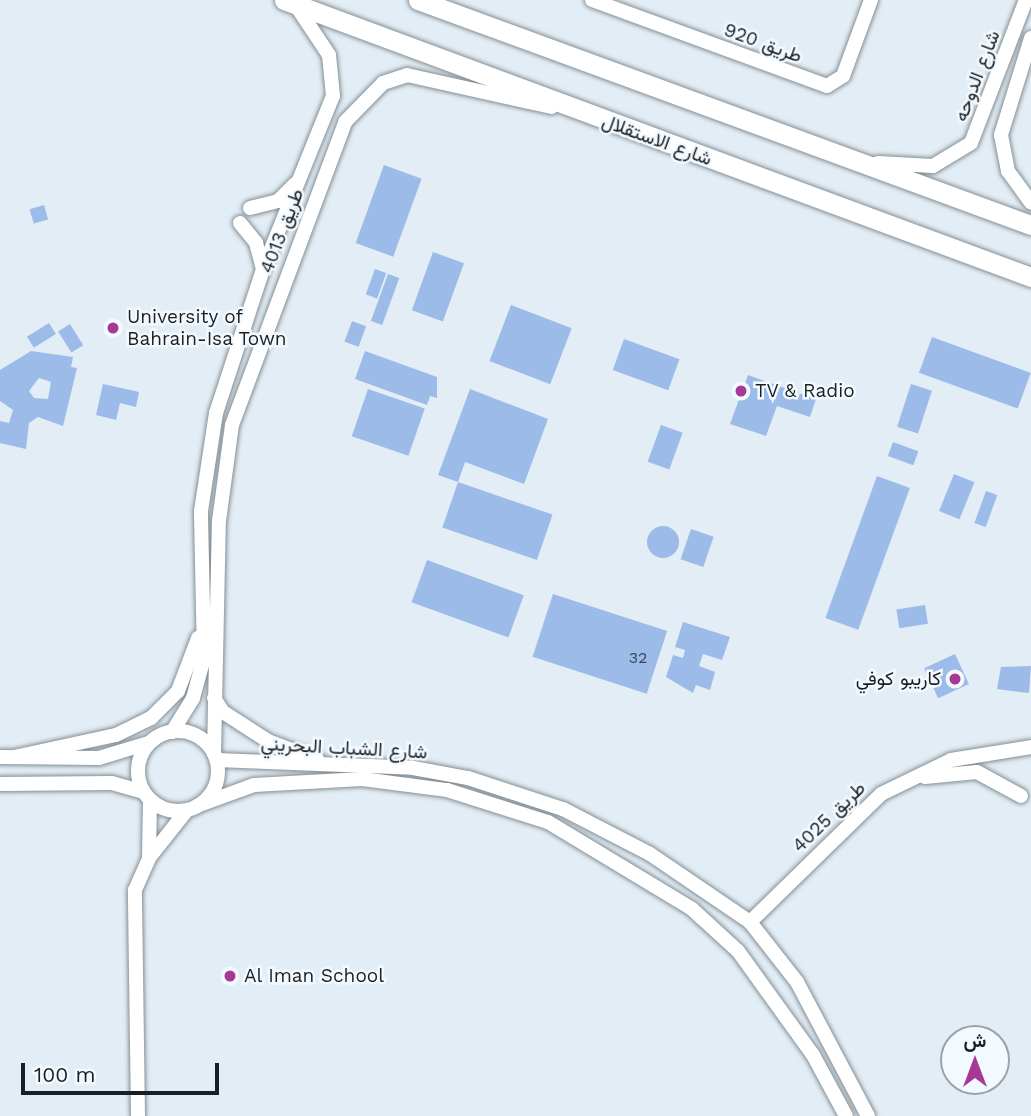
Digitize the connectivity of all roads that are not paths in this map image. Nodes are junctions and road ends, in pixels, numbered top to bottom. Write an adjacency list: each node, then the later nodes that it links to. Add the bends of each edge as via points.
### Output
1 (418, 0): 8 (main road)
2 (592, 0): 3 (street, طريق 920, via 827,86 843,76)
3 (871, 0)
4 (1026, 0): 8 (street, شارع الدوحه, via 971,143 933,166)
5 (289, 2): 7 (main road, شارع الاستقلال); 9 (street, طريق 4013, via 324,46 334,75 333,96)
6 (1031, 38): 10 (street, شارع الدوحه, via 1001,135 1008,171)
7 (600, 119): 14 (street, طريق 4013, via 436,79 394,78 359,102 345,122); 18 (main road, شارع الاستقلال)
8 (872, 162): 13 (main road)
9 (299, 180): 11 (street, via 278,201); 15 (street, طريق 4013)
10 (1031, 203)
11 (250, 208)
12 (240, 223): 17 (street, via 256,243)
13 (1031, 225)
14 (303, 228): 15 (street); 16 (street, طريق 4013)
15 (282, 233): 16 (street); 17 (street, طريق 4013)
16 (293, 251): 20 (street, طريق 4013, via 224,465)
17 (263, 269): 19 (street, طريق 4013, via 207,450)
18 (1031, 277)
19 (204, 613): 21 (street, طريق 4013, via 200,678); 24 (street, via 188,674 151,718 116,735)
20 (214, 698): 25 (street, طريق 4013); 26 (street, via 232,719 268,741)
21 (173, 732): 22 (street); 25 (street, via 201,739)
22 (150, 743): 24 (street, via 99,758); 29 (street, via 139,761)
23 (1031, 747): 27 (street, طريق 4025, via 951,760)
24 (7, 757)
25 (215, 757): 26 (street, شارع الشباب البحريني); 31 (street, via 216,784)
26 (347, 766): 34 (street, شارع الشباب البحريني, via 468,778 563,809 650,854)
27 (899, 783): 30 (street, via 977,772); 34 (street, طريق 4025, via 863,807)
28 (0, 784): 29 (street, via 112,783)
29 (146, 796): 32 (street, via 167,810); 33 (street)
30 (1021, 796)
31 (202, 804): 32 (street); 36 (street, شارع الشباب البحريني, via 254,785 362,779 447,790 548,822 692,909 738,951 813,1055)
32 (187, 810): 33 (street)
33 (149, 858): 35 (street, via 132,908)
34 (750, 922): 37 (street, شارع الشباب البحريني, via 797,982)
35 (138, 1116)
36 (846, 1116)
37 (867, 1116)

